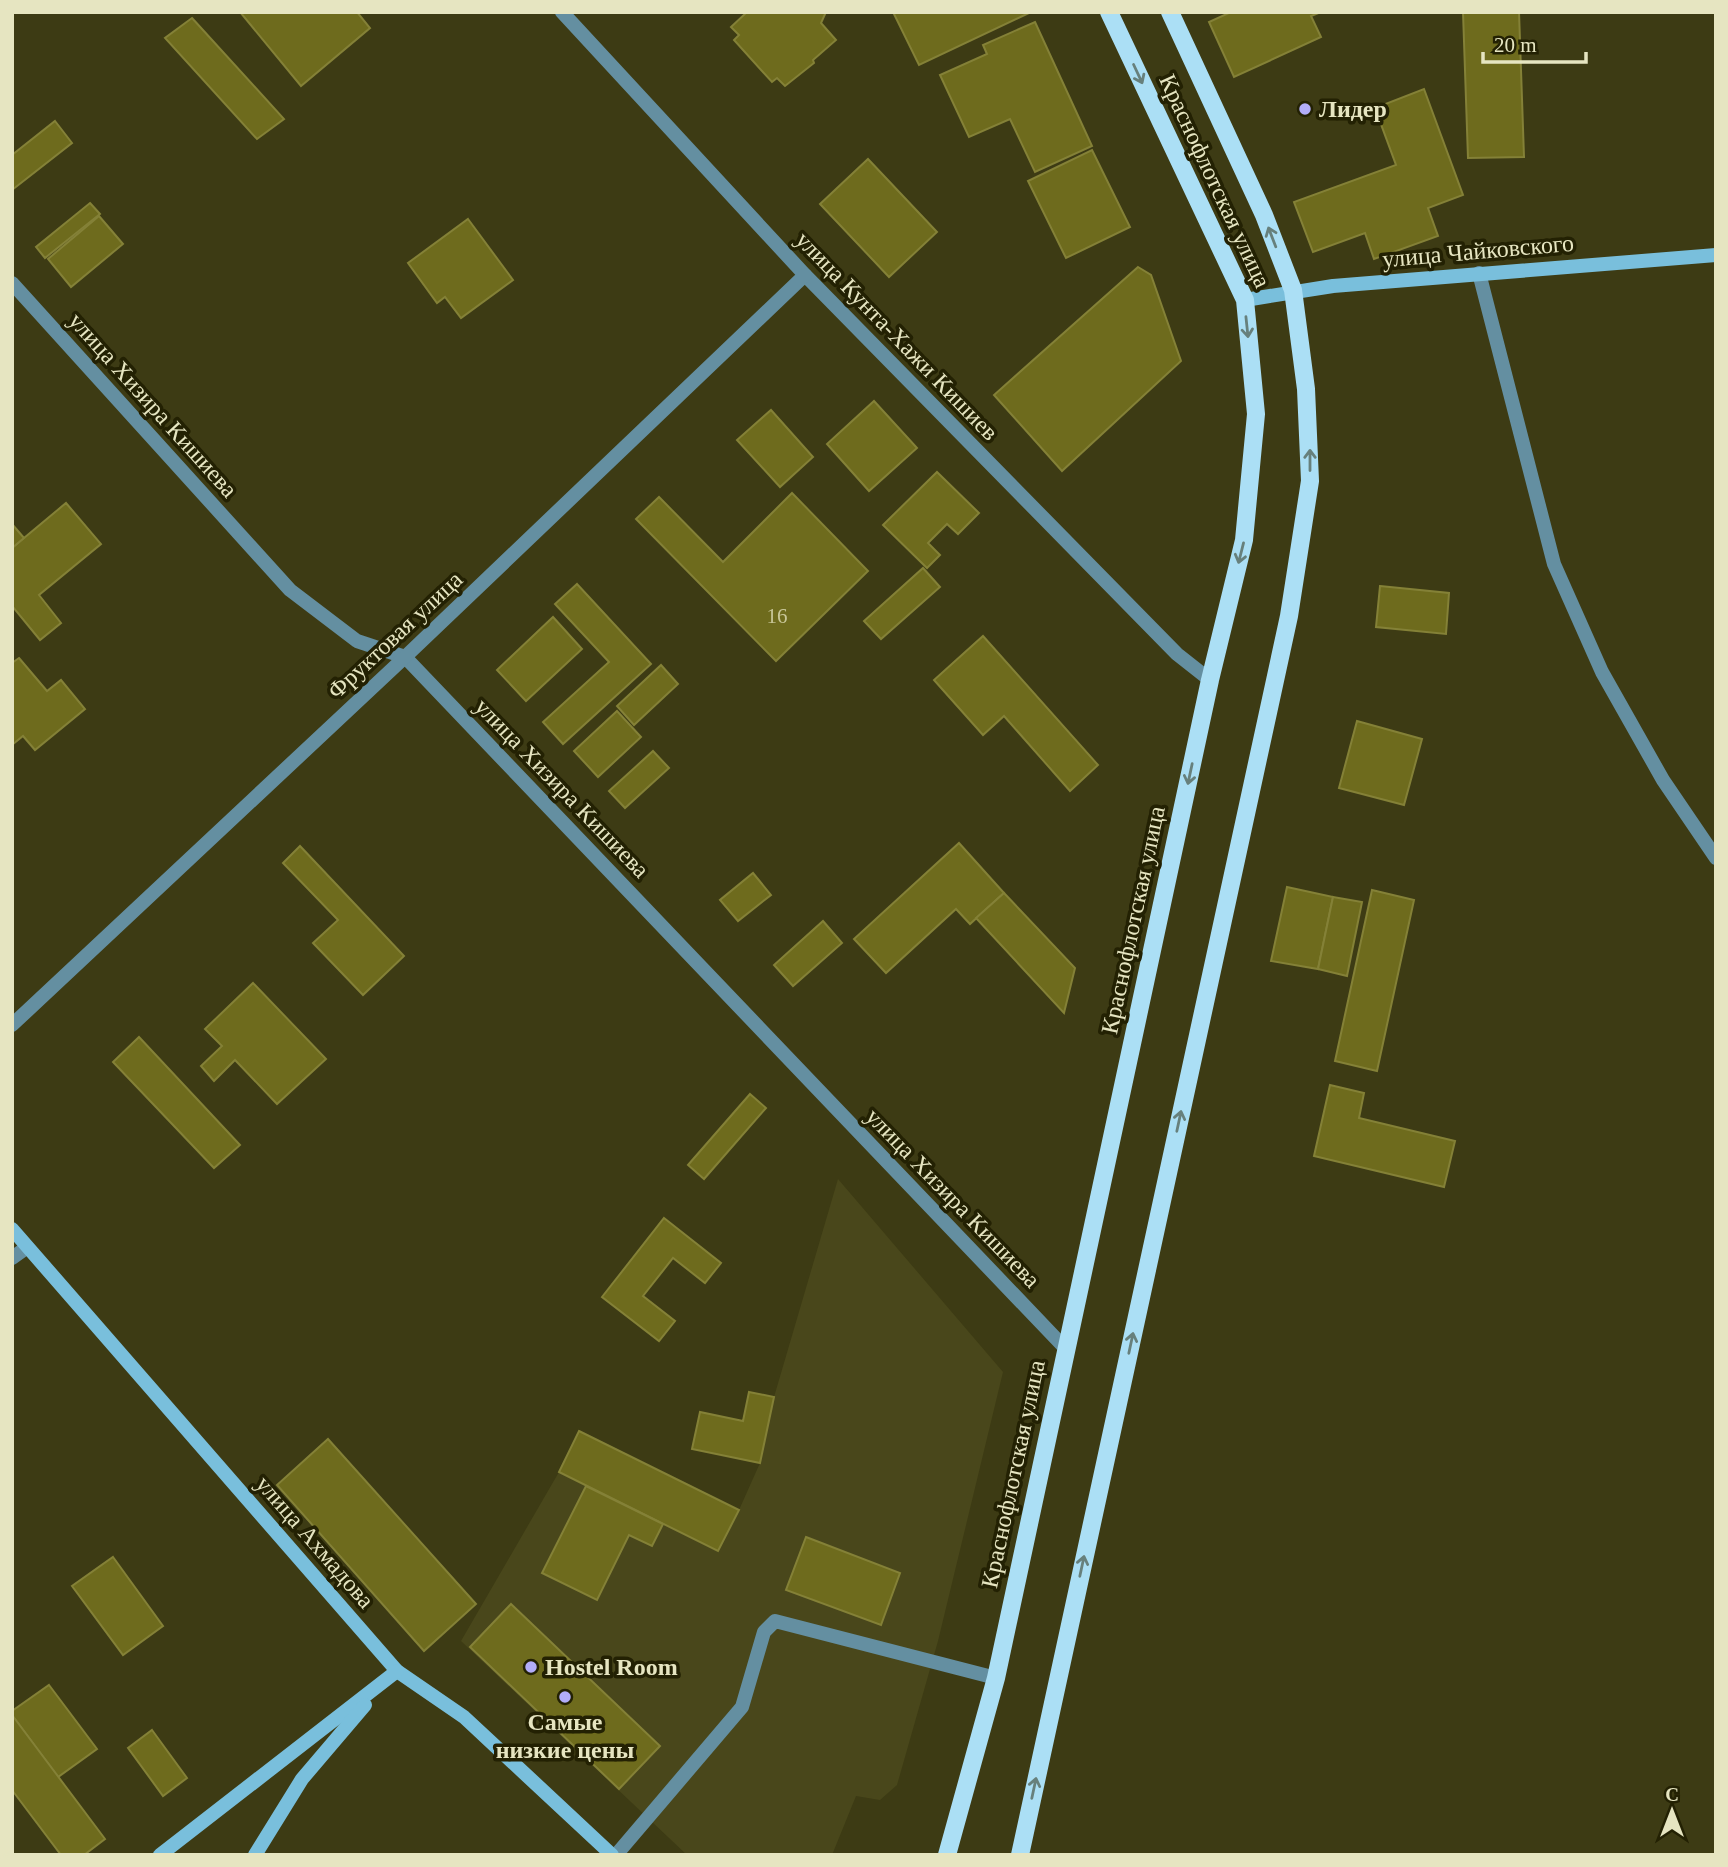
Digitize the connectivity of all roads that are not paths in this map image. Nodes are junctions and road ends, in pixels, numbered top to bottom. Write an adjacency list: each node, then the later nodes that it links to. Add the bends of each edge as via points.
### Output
1 (562, 12): 6 (street, улица Кунта-Хажи Кишиев)
2 (1110, 12): 9 (main road, Краснофлотская улица, one-way to 9)
3 (1170, 12): 8 (main road, Краснофлотская улица, one-way to 3, via 1264,215)
4 (1716, 255): 5 (street, улица Чайковского)
5 (1479, 273): 8 (street, улица Чайковского); 12 (street, via 1555,564 1602,672 1663,780)
6 (805, 275): 10 (street, Фруктовая улица); 11 (street, улица Кунта-Хажи Кишиев, via 1177,654)
7 (12, 283): 10 (street, улица Хизира Кишиева, via 290,590 357,641)
8 (1293, 290): 9 (street, улица Чайковского); 24 (main road, Краснофлотская улица, one-way to 8, via 1305,527 1310,431)
9 (1245, 300): 11 (main road, Краснофлотская улица, one-way to 11, via 1255,426 1244,540)
10 (405, 657): 13 (street, Фруктовая улица); 17 (street, улица Хизира Кишиева)
11 (1210, 680): 17 (main road, Краснофлотская улица, one-way to 17)
12 (1716, 858)
13 (12, 1024)
14 (12, 1229): 15 (street, улица Ахмадова)
15 (26, 1248): 16 (street); 18 (street, улица Ахмадова)
16 (12, 1258)
17 (1065, 1348): 19 (main road, Краснофлотская улица)
18 (397, 1671): 20 (street); 21 (street, via 302,1779); 22 (street, улица Ахмадова, via 464,1717)
19 (996, 1678): 22 (street, via 775,1621 764,1632 742,1707); 23 (main road, Краснофлотская улица)
20 (160, 1855)
21 (255, 1855)
22 (614, 1855)
23 (947, 1855)
24 (1020, 1855)

